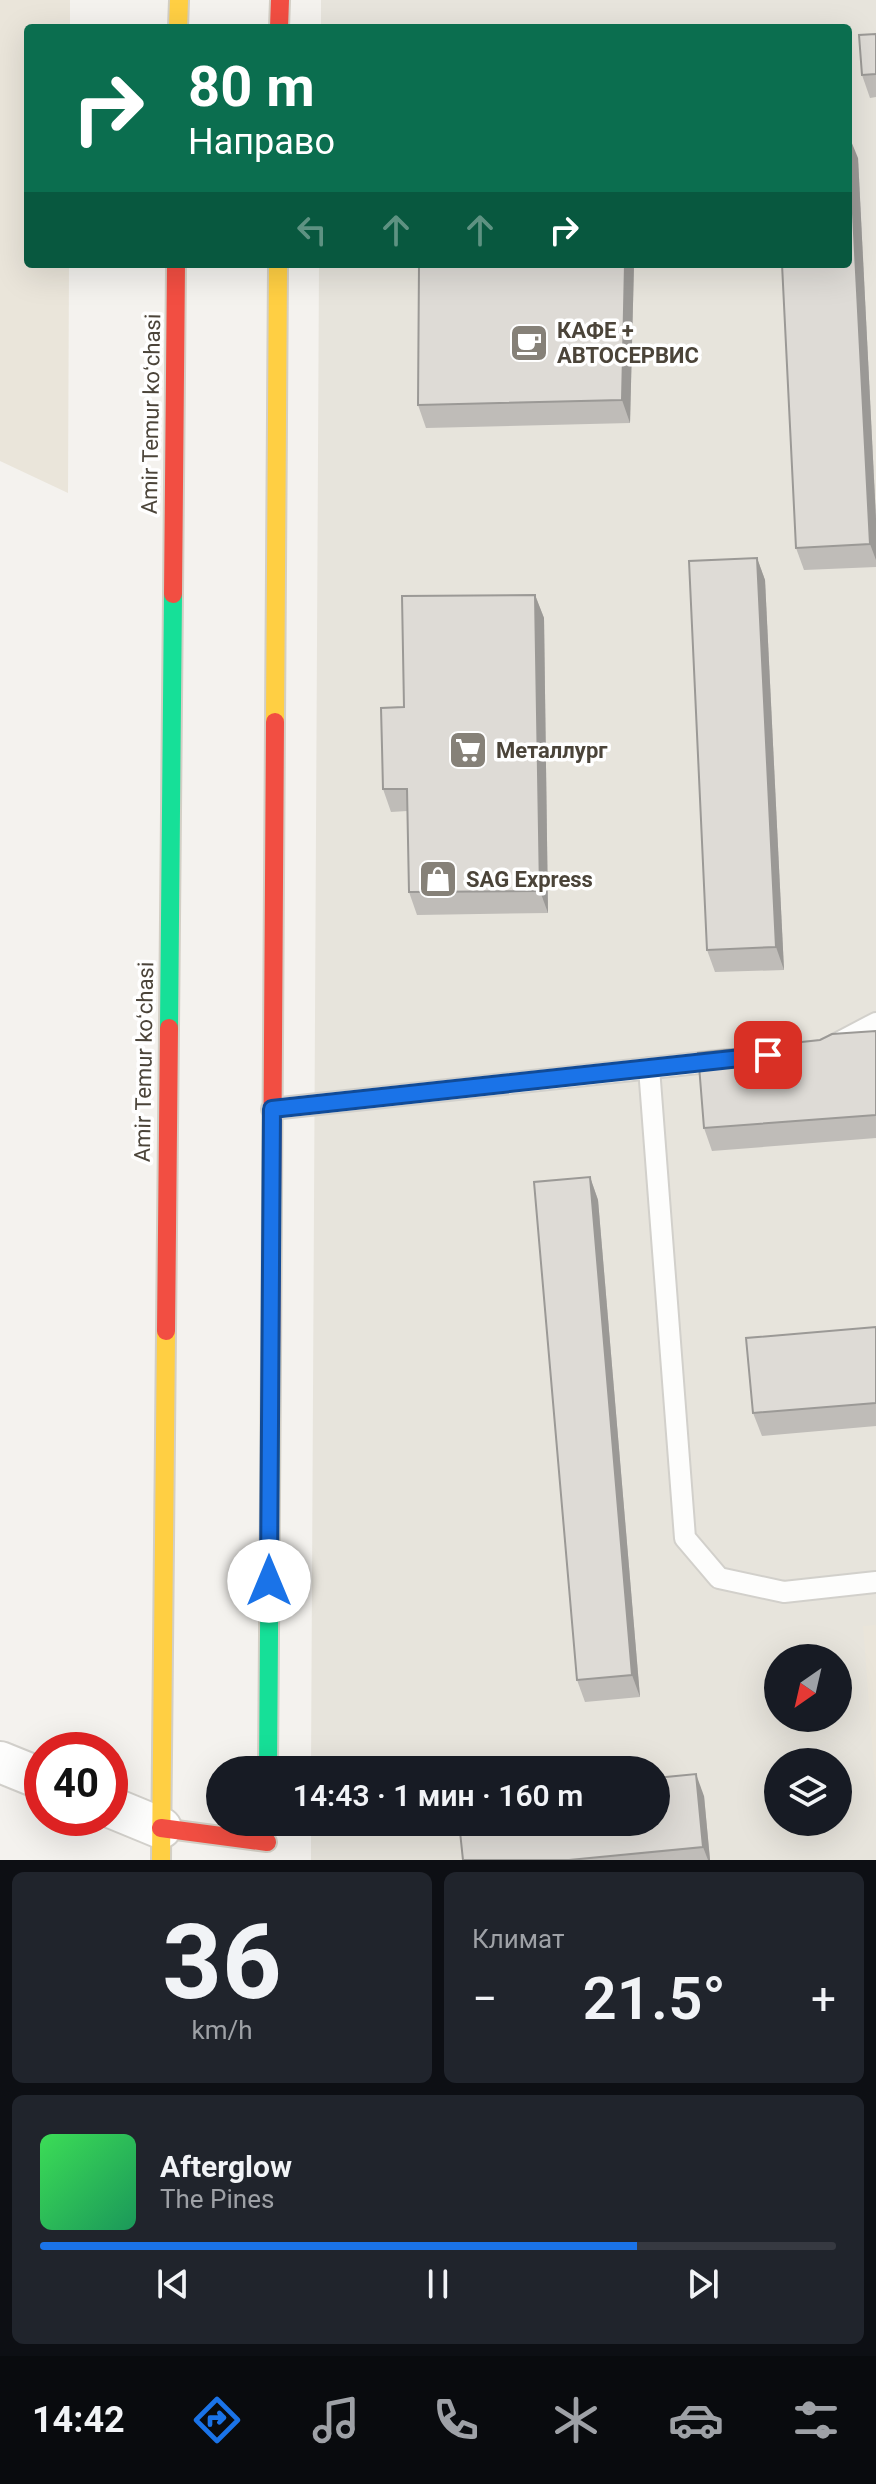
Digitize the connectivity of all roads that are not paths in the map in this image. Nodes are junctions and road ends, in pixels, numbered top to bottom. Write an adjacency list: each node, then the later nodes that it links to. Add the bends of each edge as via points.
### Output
1 (179, 0): 3 (street)
2 (280, 0): 4 (street)
3 (178, 24)
4 (279, 24)
5 (176, 268): 17 (street, Amir Temur koʻchasi)
6 (278, 268): 11 (street)
7 (876, 1023): 8 (lane, via 827,1049)
8 (813, 1050)
9 (753, 1057): 10 (lane)
10 (649, 1068): 11 (lane); 12 (lane, via 685,1538 719,1578 732,1581 784,1592)
11 (272, 1109): 13 (street)
12 (876, 1582)
13 (268, 1756)
14 (0, 1762): 15 (street)
15 (24, 1772)
16 (128, 1820): 17 (street)
17 (161, 1844): 18 (street)
18 (267, 1851)

